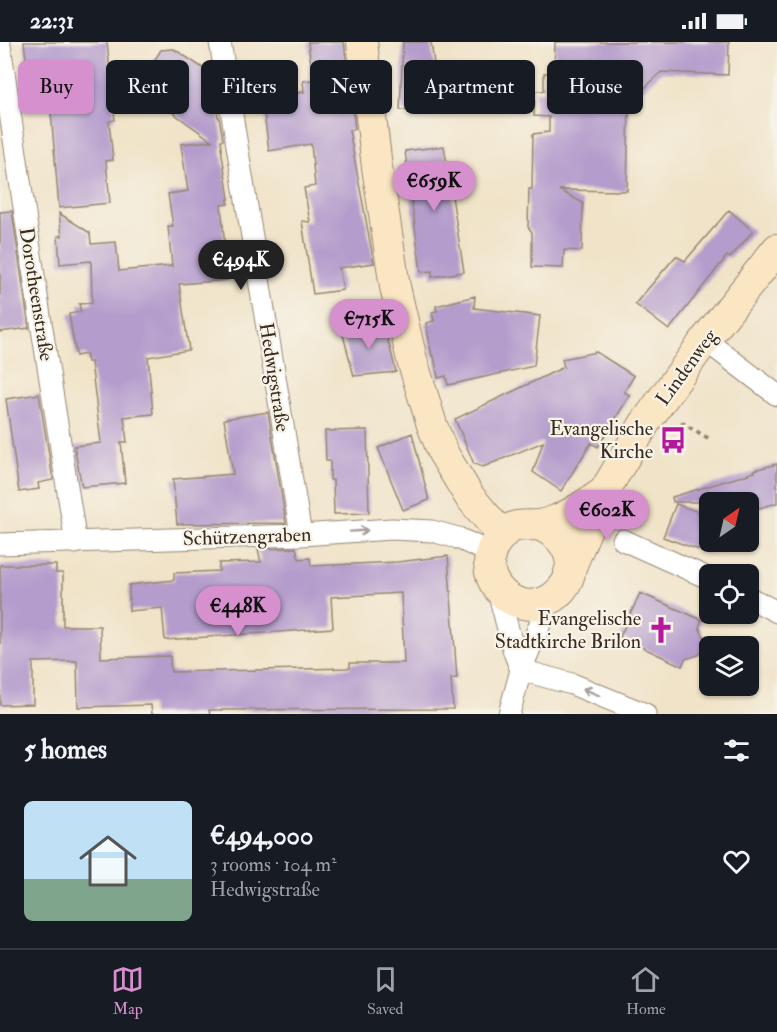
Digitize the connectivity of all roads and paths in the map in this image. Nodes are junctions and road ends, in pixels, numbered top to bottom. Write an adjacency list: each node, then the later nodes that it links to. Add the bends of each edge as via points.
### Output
1 (219, 42): 11 (street, Hedwigstraße)
2 (362, 42): 15 (street, via 394,276 412,360 443,453)
3 (0, 45): 13 (street, Dorotheenstraße)
4 (777, 249): 5 (street, Lindenweg)
5 (705, 340): 6 (street); 7 (street, Lindenweg)
6 (777, 395)
7 (656, 407): 8 (path); 9 (street, Lindenweg)
8 (711, 440)
9 (604, 492): 10 (street, Lindenweg, via 576,511); 16 (street, Lindenweg)
10 (538, 525): 15 (street, via 519,525); 16 (street, via 564,542)
11 (301, 535): 13 (street, Schützengraben); 15 (street, Schützengraben, one-way to 15, via 392,529 432,531)
12 (623, 540): 17 (street)
13 (76, 543): 14 (street, Schützengraben)
14 (0, 544)
15 (496, 544): 18 (street, via 489,565)
16 (569, 572): 19 (street, via 566,583)
17 (699, 574)
18 (497, 587): 19 (street, via 505,596 527,605); 22 (street)
19 (550, 600): 22 (street)
20 (759, 603): 21 (street)
21 (777, 612)
22 (521, 670): 23 (street); 24 (street, one-way to 22, via 572,684)
23 (509, 714)
24 (645, 714)

